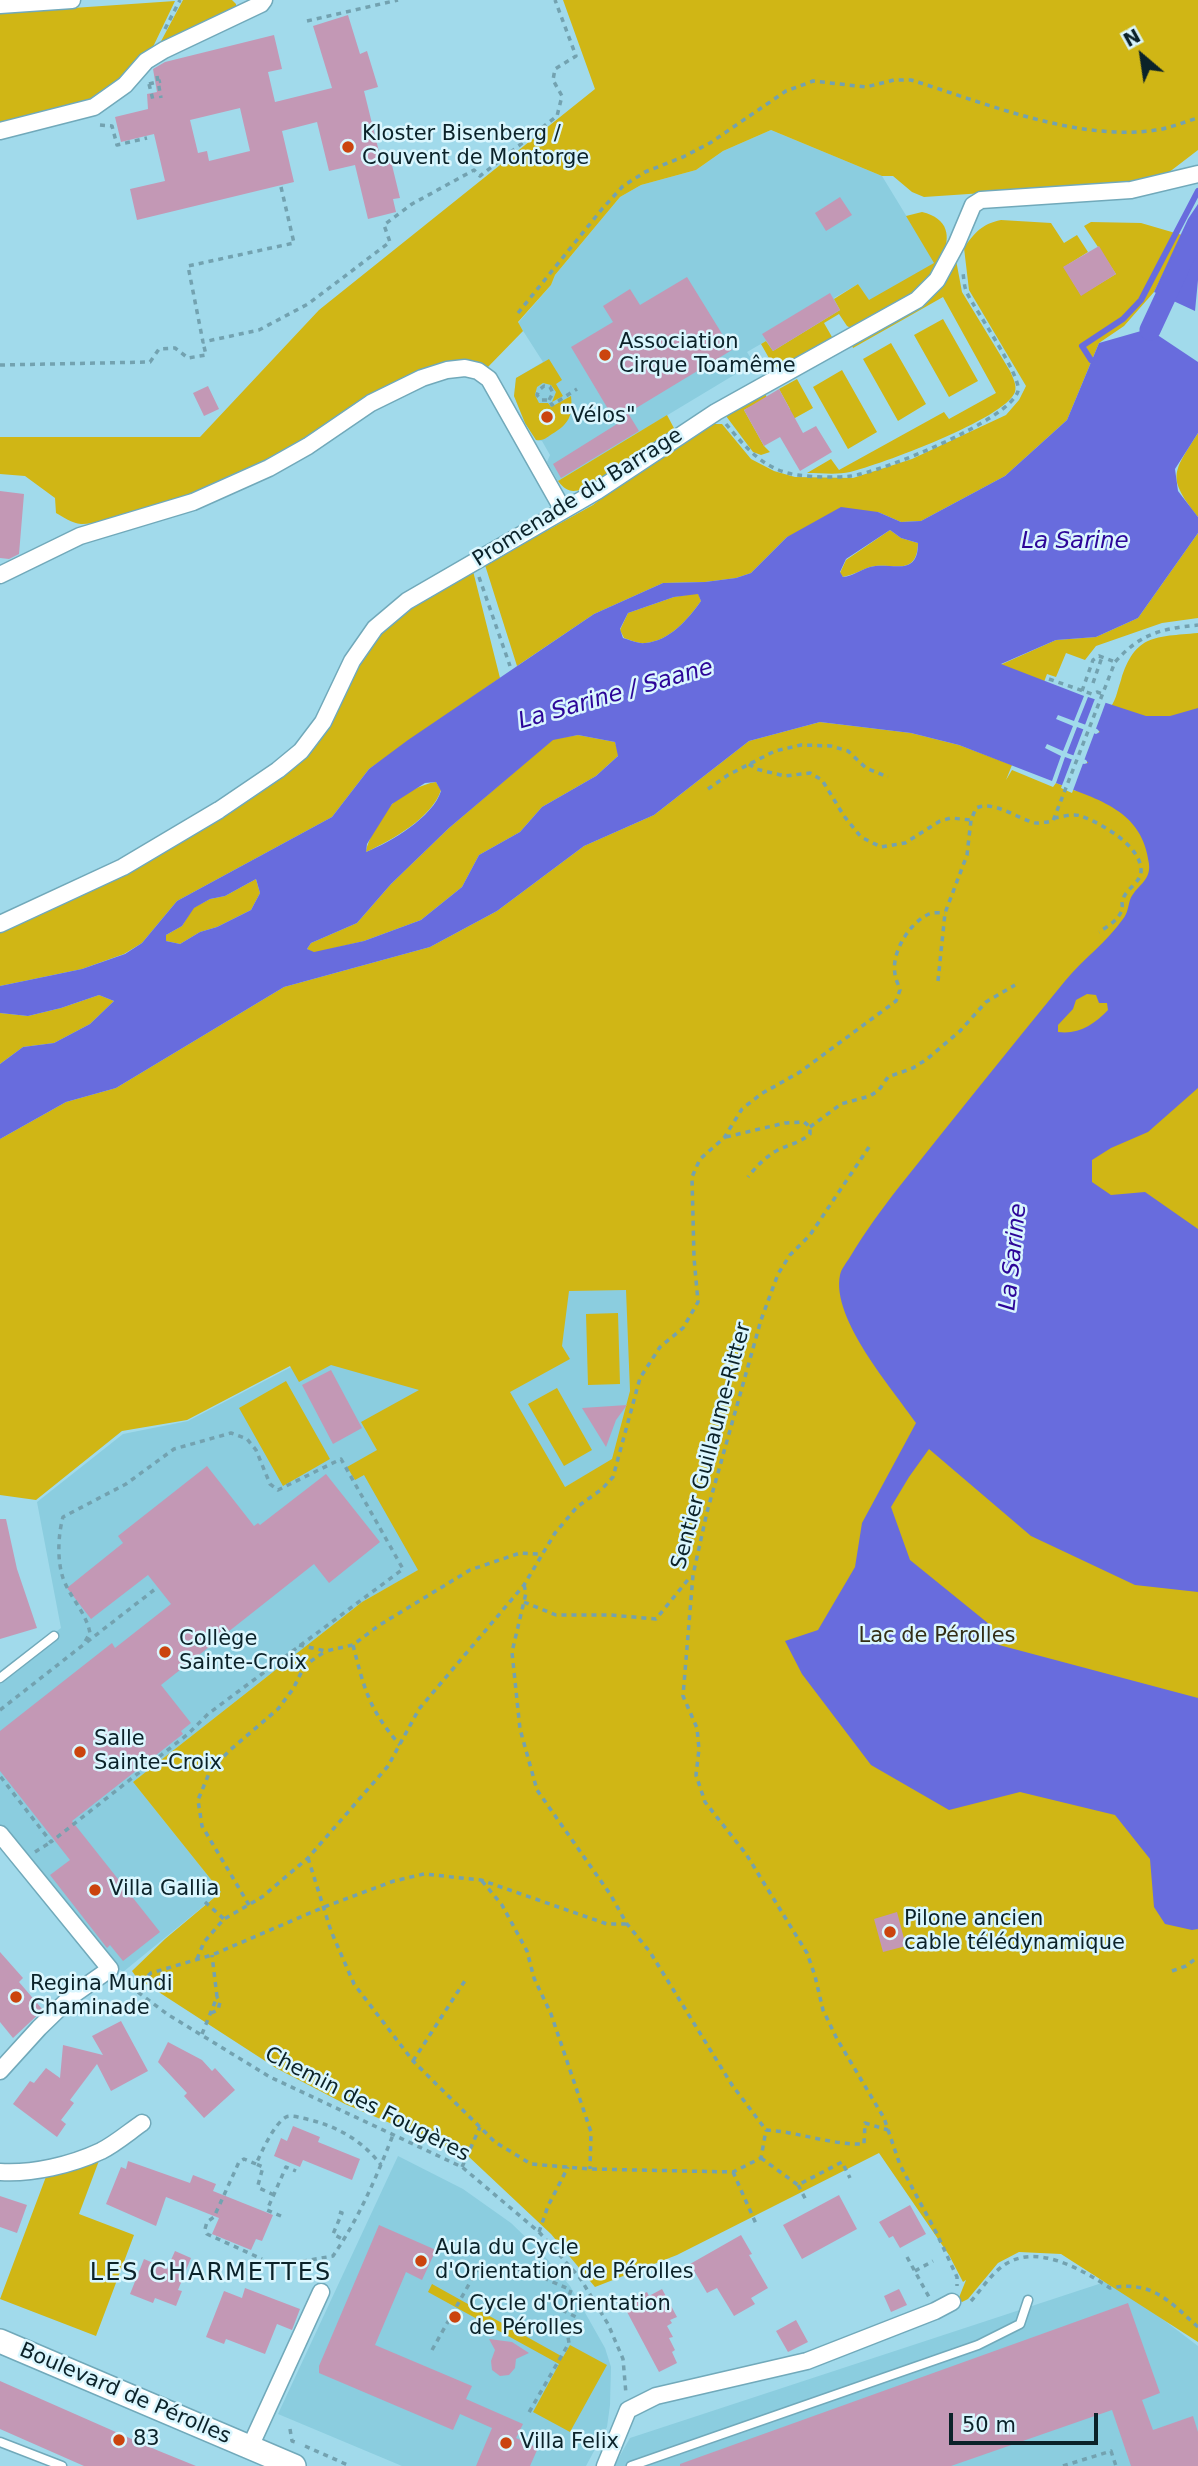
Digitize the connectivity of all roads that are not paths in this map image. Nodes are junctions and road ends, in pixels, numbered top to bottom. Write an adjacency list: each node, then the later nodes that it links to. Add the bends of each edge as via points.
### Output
1 (72, 0): 3 (street)
2 (264, 0): 4 (street, via 146,61 125,85 94,107)
3 (0, 5)
4 (0, 131)
5 (1198, 174): 6 (street, Promenade du Barrage, via 1131,190 981,200 972,205 937,280 917,300 716,412)
6 (563, 510): 7 (street, via 489,379 465,368 447,370 371,403 269,468 193,502 80,536); 8 (street, Promenade du Barrage, via 407,601 375,628 352,661 323,722 278,771 123,867)
7 (0, 575)
8 (0, 923)
9 (54, 1636): 10 (lane)
10 (0, 1678)
11 (0, 1834): 12 (street, via 110,1969 73,1995)
12 (0, 2071)
13 (142, 2123): 14 (street, via 103,2150 69,2163)
14 (0, 2172)
15 (321, 2292): 20 (street, Boulevard de Pérolles)
16 (1028, 2300): 24 (lane, via 1020,2324 978,2345)
17 (952, 2302): 23 (street, via 807,2361 656,2396 628,2410)
18 (0, 2341): 20 (main road, Boulevard de Pérolles)
19 (0, 2442): 21 (lane)
20 (250, 2448): 22 (main road, Boulevard de Pérolles)
21 (62, 2466)
22 (294, 2466)
23 (606, 2466)
24 (631, 2466)

